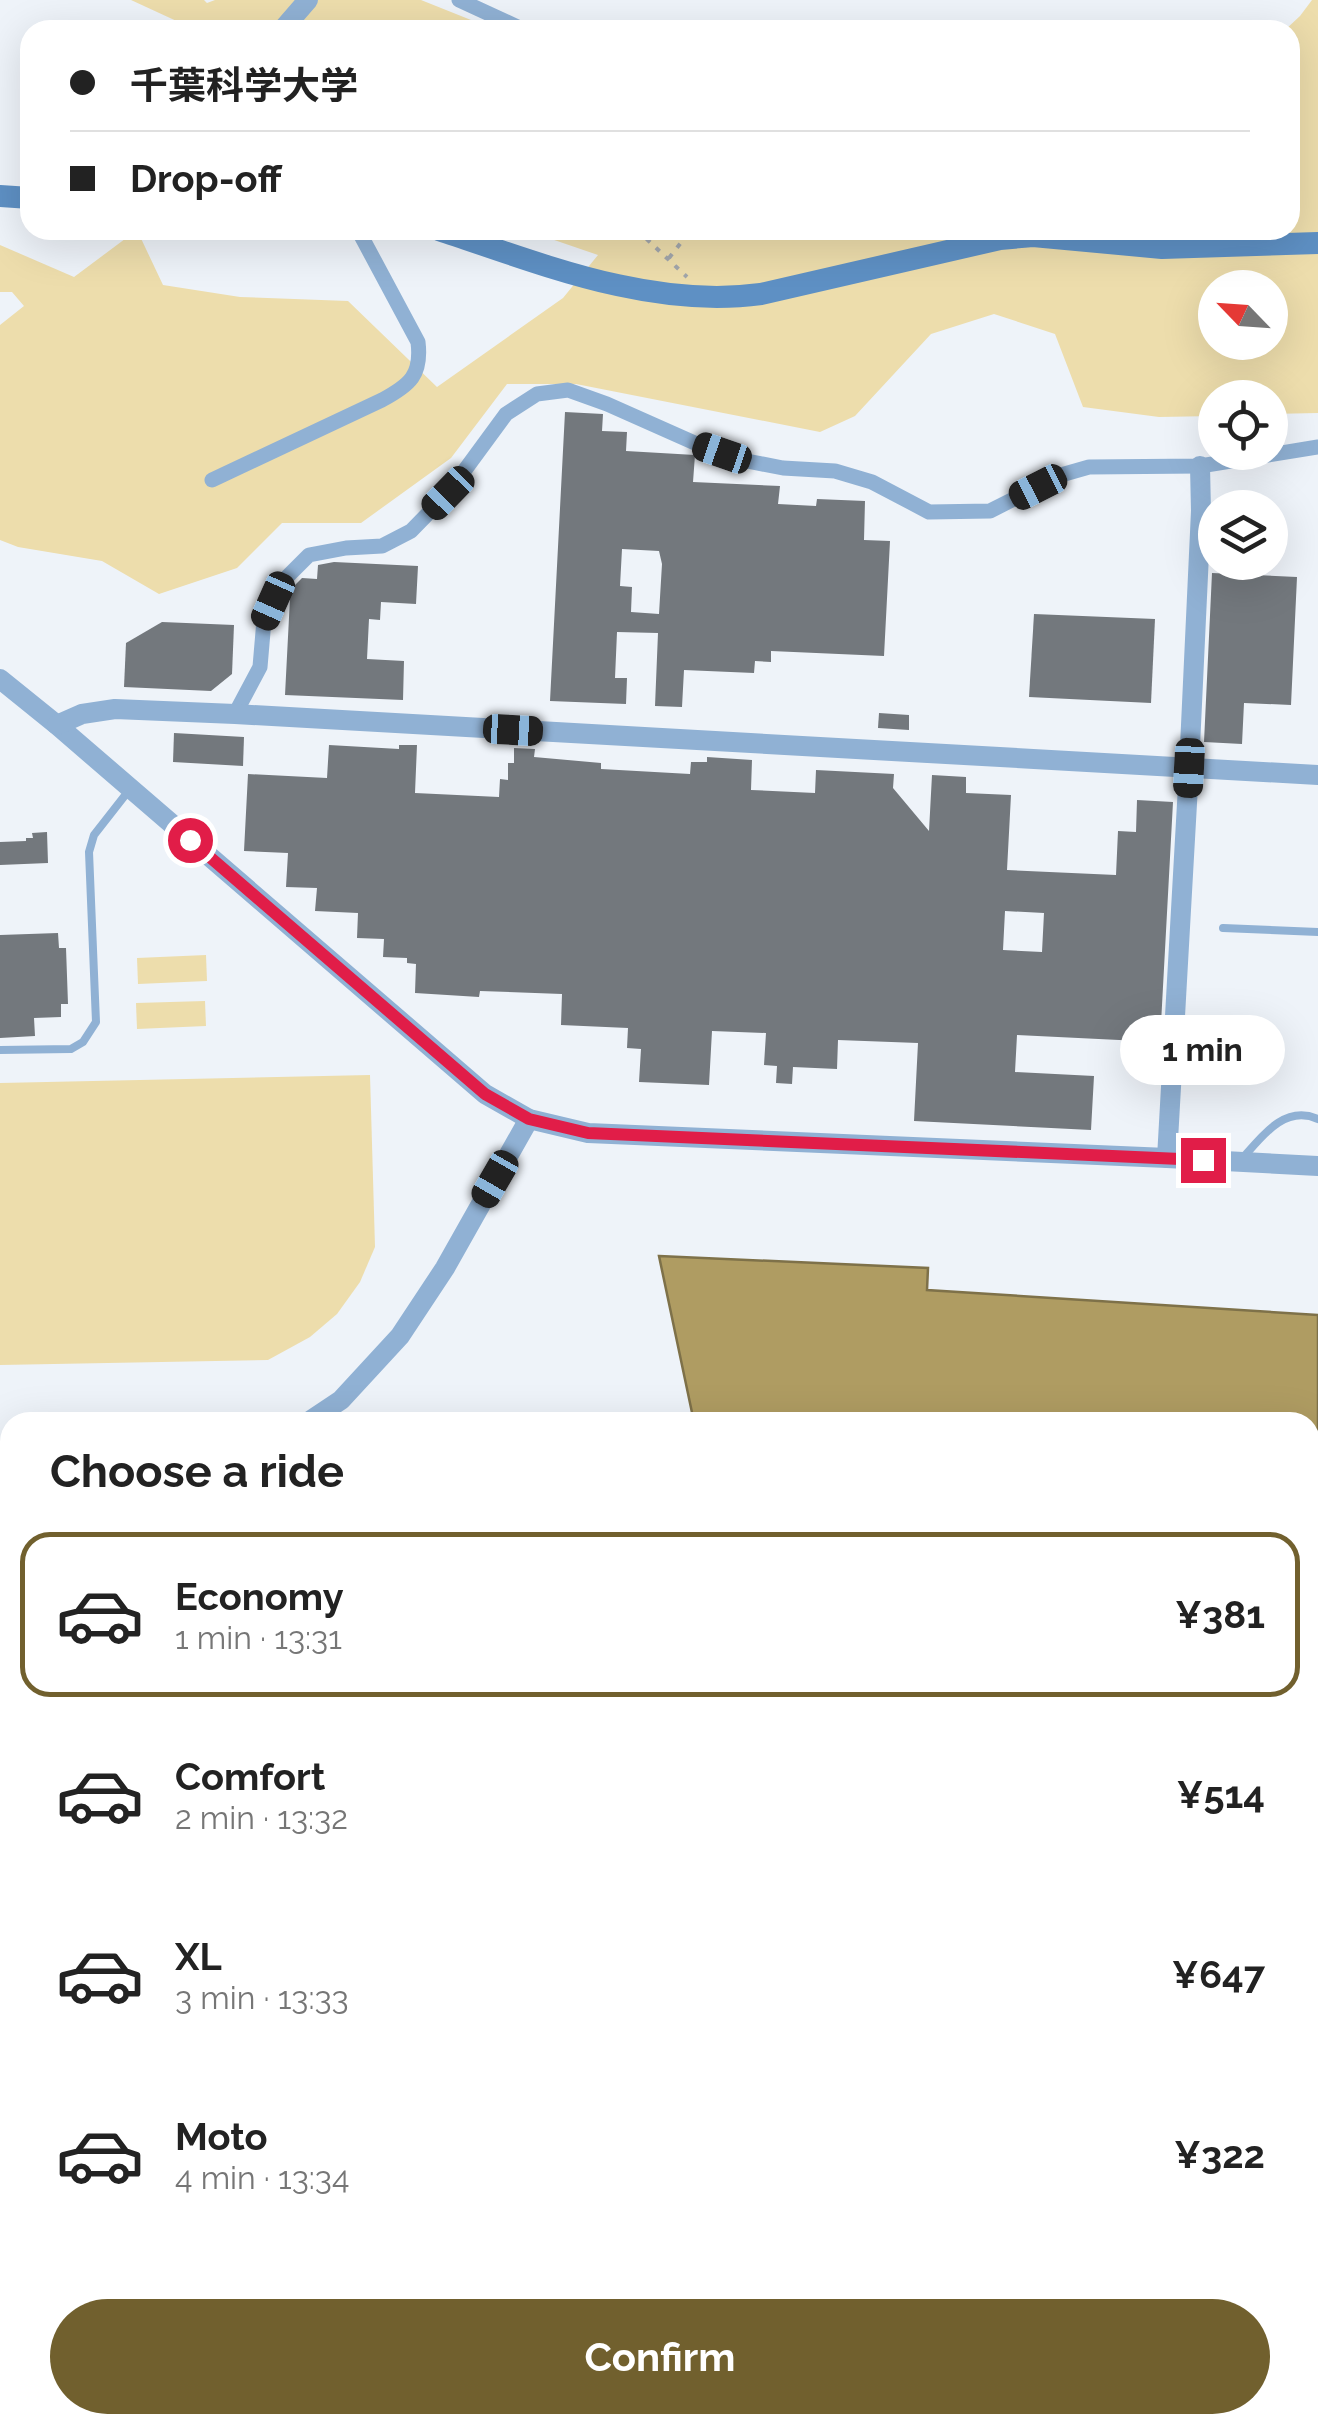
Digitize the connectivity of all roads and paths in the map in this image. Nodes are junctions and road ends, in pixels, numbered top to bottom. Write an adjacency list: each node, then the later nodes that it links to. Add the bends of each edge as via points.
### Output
1 (308, 0): 3 (street)
2 (459, 0): 4 (street)
3 (291, 20)
4 (502, 20)
5 (363, 240): 18 (street, via 418,342 414,377 382,400)
6 (469, 240): 13 (main road, via 562,271)
7 (649, 240): 12 (path)
8 (683, 240): 12 (path)
9 (972, 240): 13 (main road, via 761,294)
10 (1077, 240): 11 (main road, via 1162,248)
11 (1318, 244)
12 (670, 258): 13 (path, via 687,275)
13 (689, 296)
14 (1318, 447): 15 (street)
15 (1288, 452)
16 (1198, 466): 20 (street, via 1089,466 990,511 929,512 872,482 747,461 568,390 536,394 506,414 411,531 382,546 309,555 282,581 264,620 260,667)
17 (1200, 470): 22 (street)
18 (212, 480)
19 (0, 679): 21 (street)
20 (235, 714): 21 (street, via 115,709); 22 (street)
21 (57, 726): 24 (street)
22 (1189, 768): 23 (street); 30 (street)
23 (1318, 775)
24 (130, 789): 27 (lane, via 94,835 90,852 96,1022 71,1049); 28 (street, via 485,1094)
25 (1223, 928): 26 (lane)
26 (1318, 932)
27 (0, 1050)
28 (529, 1119): 30 (street, via 588,1133); 33 (street, via 400,1336)
29 (1318, 1119): 31 (lane, via 1286,1117)
30 (1168, 1158): 31 (street)
31 (1238, 1162): 32 (street)
32 (1318, 1166)
33 (323, 1412)

